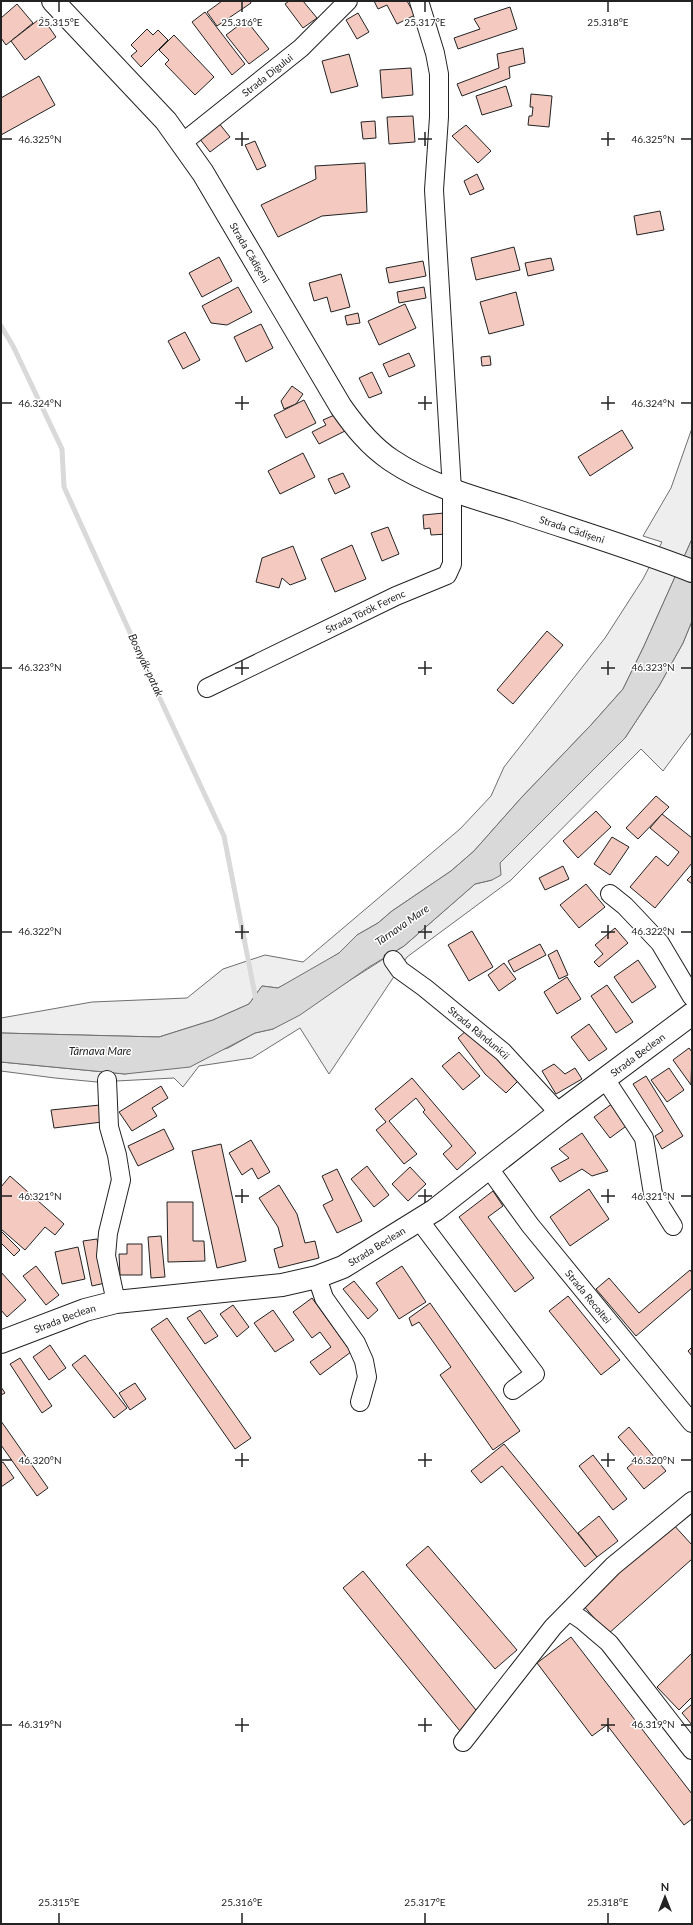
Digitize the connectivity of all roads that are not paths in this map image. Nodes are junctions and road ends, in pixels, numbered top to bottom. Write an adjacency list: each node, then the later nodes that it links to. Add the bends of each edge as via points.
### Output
1 (53, 1): 4 (main road, Strada Cădișeni, via 166,121)
2 (348, 1): 4 (street, Strada Digului, via 301,48)
3 (419, 1): 5 (street, via 435,53 438,74 439,118 434,190)
4 (182, 143): 5 (main road, Strada Cădișeni, via 354,424 390,459 409,471)
5 (452, 490): 6 (main road, Strada Cădișeni); 7 (street, Strada Török Ferenc, via 452,564 448,575 396,596)
6 (692, 571)
7 (207, 688)
8 (610, 894): 10 (street, via 660,943)
9 (393, 960): 14 (street, Strada Rândunicii, via 400,970 503,1052)
10 (692, 997)
11 (692, 1014): 12 (main road, Strada Beclean)
12 (605, 1079): 14 (main road, Strada Beclean); 17 (street, via 644,1138 653,1194)
13 (107, 1080): 19 (street, via 109,1128 121,1180 108,1233 106,1256)
14 (559, 1113): 15 (main road, Strada Beclean)
15 (488, 1167): 16 (main road, Strada Beclean); 23 (street, Strada Recoltei, via 530,1225)
16 (419, 1220): 18 (main road, Strada Beclean, via 343,1267); 21 (street, via 535,1374)
17 (673, 1226)
18 (318, 1277): 19 (main road, Strada Beclean, via 282,1285); 22 (street, via 324,1298 356,1343 364,1361 367,1377)
19 (116, 1302): 20 (main road, Strada Beclean, via 58,1319)
20 (1, 1342)
21 (513, 1390)
22 (360, 1402)
23 (692, 1423)
24 (692, 1501): 25 (street, via 613,1566)
25 (570, 1612): 26 (street, via 553,1627); 27 (street, via 609,1643)
26 (463, 1742)
27 (692, 1750)

